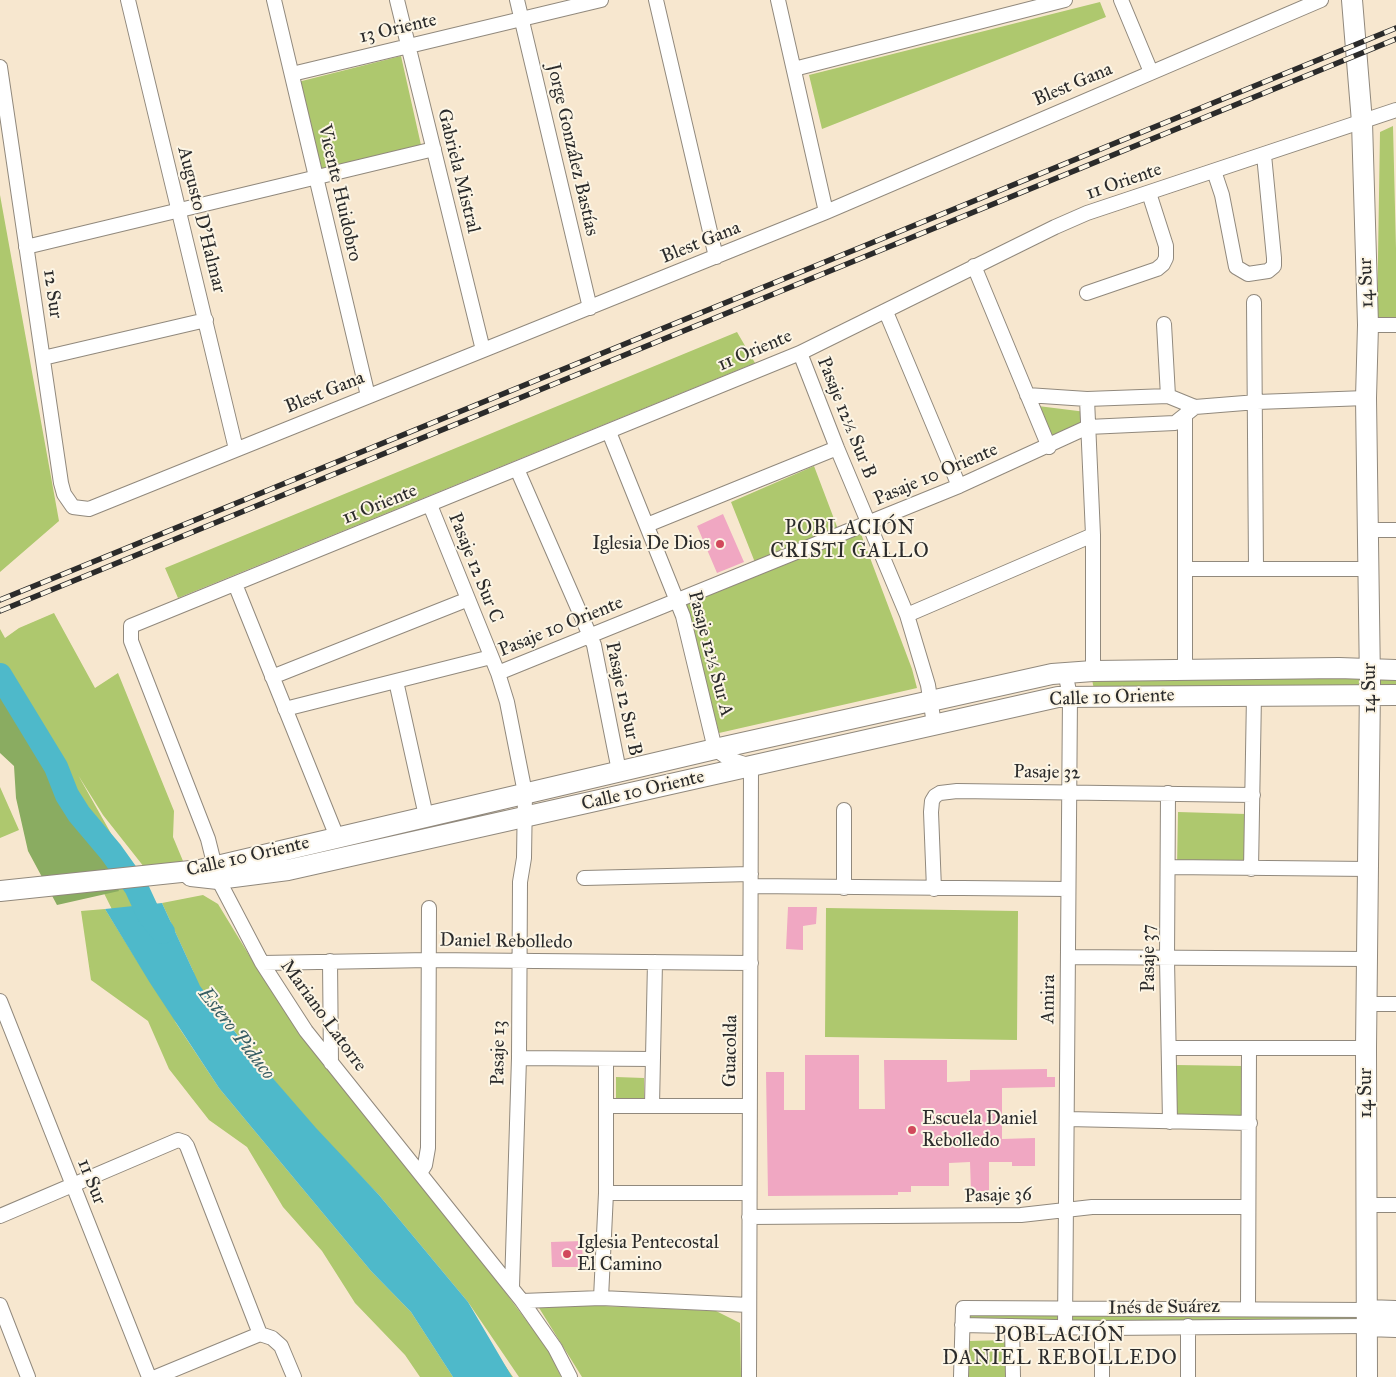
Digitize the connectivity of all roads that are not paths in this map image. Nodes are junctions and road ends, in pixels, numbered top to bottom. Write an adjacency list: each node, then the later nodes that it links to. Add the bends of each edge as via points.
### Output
1 (128, 0): 25 (street, Augusto D'Halmar)
2 (274, 0): 17 (street, Vicente Huidobro)
3 (397, 0): 13 (street, Gabriela Mistral)
4 (517, 0): 12 (street, Jorge González Bastías)
5 (601, 0): 12 (street, 13 Oriente)
6 (656, 0): 28 (street)
7 (778, 0): 15 (street)
8 (1065, 0): 15 (street)
9 (1121, 0): 16 (street)
10 (1321, 0): 16 (street, Blest Gana)
11 (1352, 0): 19 (main road, 14 Sur)
12 (522, 19): 13 (street, 13 Oriente); 32 (street, Jorge González Bastías)
13 (408, 46): 17 (street, 13 Oriente); 20 (street, Gabriela Mistral)
14 (0, 66): 27 (street, 12 Sur)
15 (794, 70): 26 (street)
16 (1151, 72): 26 (street, Blest Gana)
17 (292, 74): 23 (street, Vicente Huidobro)
18 (1396, 110): 19 (street, 11 Oriente)
19 (1362, 122): 21 (street, 11 Oriente); 36 (main road, 14 Sur)
20 (434, 149): 23 (street); 38 (street, Gabriela Mistral)
21 (1264, 155): 22 (street, 11 Oriente); 22 (street, via 1274,258 1274,266 1268,271 1248,274 1236,266)
22 (1214, 171): 24 (street, 11 Oriente)
23 (316, 177): 25 (street); 42 (street, Vicente Huidobro)
24 (1149, 193): 29 (street, 11 Oriente, via 1055,227); 30 (street, via 1166,246 1163,264)
25 (179, 210): 27 (street); 34 (street, Augusto D'Halmar)
26 (826, 212): 28 (street, Blest Gana)
27 (26, 247): 40 (street, 12 Sur)
28 (716, 257): 32 (street, Blest Gana)
29 (974, 266): 33 (street, 11 Oriente); 41 (street)
30 (1087, 293)
31 (1254, 302): 46 (street)
32 (590, 308): 38 (street, Blest Gana)
33 (886, 312): 39 (street, 11 Oriente); 54 (street)
34 (206, 320): 40 (street); 52 (street, Augusto D'Halmar)
35 (1164, 324): 43 (street)
36 (1368, 325): 37 (street); 44 (main road, 14 Sur)
37 (1396, 325)
38 (483, 350): 42 (street, Blest Gana)
39 (800, 353): 49 (street, 11 Oriente); 51 (street, Pasaje 12½ Sur B)
40 (43, 358): 56 (street, 12 Sur, via 64,494 73,506)
41 (1027, 395): 45 (street, Pasaje 10 Oriente); 50 (street)
42 (368, 396): 52 (street, Blest Gana)
43 (1168, 396): 45 (street, Pasaje 10 Oriente); 47 (street, Pasaje 10 Oriente)
44 (1366, 398): 46 (street, Pasaje 10 Oriente); 59 (main road, 14 Sur)
45 (1087, 399): 48 (street)
46 (1257, 402): 47 (street, Pasaje 10 Oriente); 62 (street)
47 (1190, 411): 48 (street, Pasaje 10 Oriente, via 1174,423); 63 (street)
48 (1088, 427): 50 (street, Pasaje 10 Oriente); 61 (street)
49 (609, 432): 53 (street, 11 Oriente); 58 (street, Pasaje 12½ Sur A)
50 (1049, 447): 54 (street, Pasaje 10 Oriente)
51 (837, 448): 57 (street, Pasaje 12½ Sur B); 58 (street)
52 (236, 449): 56 (street, Blest Gana)
53 (517, 470): 55 (street, 11 Oriente); 70 (street, Pasaje 12 Sur B)
54 (959, 486): 57 (street, Pasaje 10 Oriente)
55 (430, 505): 65 (street, 11 Oriente); 66 (street, Pasaje 12 Sur C)
56 (89, 509)
57 (869, 524): 67 (street, Pasaje 10 Oriente); 68 (street, Pasaje 12½ Sur B)
58 (647, 525): 67 (street, Pasaje 12½ Sur A)
59 (1369, 530): 60 (street); 64 (main road, 14 Sur)
60 (1396, 530)
61 (1094, 535): 68 (street); 75 (street)
62 (1256, 568): 63 (street); 64 (street)
63 (1185, 569): 73 (street)
64 (1368, 569): 72 (main road, 14 Sur)
65 (235, 584): 69 (street, 11 Oriente, via 134,623); 78 (street)
66 (466, 600): 71 (street, Pasaje 12 Sur C); 78 (street)
67 (678, 600): 70 (street, Pasaje 10 Oriente); 87 (street, Pasaje 12½ Sur A)
68 (907, 615): 84 (street, Pasaje 12½ Sur B, via 924,668)
69 (129, 630): 101 (street, Mariano Latorre, via 208,839)
70 (590, 635): 77 (street, Pasaje 10 Oriente); 89 (street, Pasaje 12 Sur B, via 597,655)
71 (491, 657): 77 (street, Pasaje 12 Sur C); 79 (street)
72 (1370, 669): 73 (main road, Calle 10 Oriente); 74 (main road, Calle 10 Oriente); 81 (main road, 14 Sur)
73 (1185, 670): 75 (main road, Calle 10 Oriente)
74 (1396, 670)
75 (1093, 671): 76 (main road, Calle 10 Oriente)
76 (1065, 672): 83 (street, Amira); 84 (main road, Calle 10 Oriente)
77 (498, 673): 91 (street, Pasaje 12 Sur C)
78 (272, 677): 85 (street)
79 (396, 681): 85 (street); 95 (street)
80 (1254, 695): 81 (main road, Calle 10 Oriente); 83 (main road, Calle 10 Oriente); 93 (street)
81 (1370, 695): 82 (main road, Calle 10 Oriente); 100 (main road, 14 Sur)
82 (1396, 695)
83 (1070, 696): 86 (main road, Calle 10 Oriente); 90 (street, Amira)
84 (930, 701): 86 (street, Pasaje 12½ Sur B); 87 (main road, Calle 10 Oriente)
85 (285, 709): 97 (street)
86 (934, 724): 88 (main road, Calle 10 Oriente)
87 (715, 749): 88 (street, via 729,759); 89 (main road, Calle 10 Oriente)
88 (751, 766): 96 (main road, Calle 10 Oriente); 103 (street, Guacolda)
89 (620, 771): 91 (main road, Calle 10 Oriente)
90 (1068, 792): 92 (street, Pasaje 32); 105 (street, Amira); 106 (street, Pasaje 32, via 957,791 935,796 931,824)
91 (525, 793): 95 (main road, Calle 10 Oriente); 96 (street, Pasaje 12 Sur C)
92 (1168, 793): 93 (street, Pasaje 32); 98 (street, Pasaje 37)
93 (1253, 795): 99 (street)
94 (844, 810): 104 (street)
95 (426, 816): 97 (main road, Calle 10 Oriente)
96 (523, 818): 101 (main road, Calle 10 Oriente, via 252,877); 113 (street, Pasaje 13)
97 (337, 837): 101 (main road, Calle 10 Oriente)
98 (1168, 867): 99 (street); 110 (street, Pasaje 37)
99 (1251, 869): 100 (street)
100 (1369, 869): 111 (main road, 14 Sur)
101 (216, 872): 107 (main road, Calle 10 Oriente, via 197,878 174,874); 116 (street, Mariano Latorre)
102 (584, 878): 103 (street)
103 (751, 880): 104 (street); 117 (street, Guacolda)
104 (844, 888): 106 (street)
105 (1068, 889): 106 (street); 109 (street, Amira)
106 (934, 890)
107 (0, 892)
108 (429, 908): 112 (street)
109 (1068, 957): 110 (street); 131 (street, Amira)
110 (1167, 959): 111 (street); 121 (street, Pasaje 37)
111 (1367, 959): 119 (main road, 14 Sur)
112 (428, 960): 113 (street, Daniel Rebolledo); 114 (street, Daniel Rebolledo); 134 (street, via 428,1148)
113 (518, 960): 115 (street, Daniel Rebolledo); 124 (street, Pasaje 13)
114 (330, 961): 116 (street, Daniel Rebolledo); 127 (street)
115 (654, 962): 117 (street, Daniel Rebolledo); 125 (street)
116 (262, 963): 127 (street, Mariano Latorre, via 302,1025)
117 (751, 963): 130 (street, Guacolda)
118 (0, 1001): 135 (street, 11 Sur)
119 (1367, 1004): 120 (street); 122 (main road, 14 Sur)
120 (1396, 1004)
121 (1169, 1048): 123 (street); 132 (street, Pasaje 37)
122 (1366, 1048): 123 (street); 138 (main road, 14 Sur)
123 (1249, 1049): 133 (street)
124 (519, 1058): 126 (street); 144 (street, Pasaje 13)
125 (653, 1058): 126 (street); 128 (street)
126 (606, 1059): 129 (street)
127 (332, 1063): 134 (street, Mariano Latorre)
128 (652, 1105): 129 (street); 130 (street)
129 (606, 1106): 136 (street)
130 (749, 1106): 137 (street, Guacolda)
131 (1067, 1119): 132 (street); 141 (street, Amira)
132 (1170, 1122): 133 (street)
133 (1250, 1123): 140 (street)
134 (420, 1173): 144 (street, Mariano Latorre)
135 (72, 1186): 142 (street); 159 (street, via 178,1140 188,1146); 162 (street, 11 Sur)
136 (606, 1193): 137 (street); 145 (street)
137 (748, 1193): 143 (street, Guacolda)
138 (1366, 1205): 139 (street); 152 (main road, 14 Sur)
139 (1396, 1205)
140 (1248, 1207): 141 (street, Pasaje 36, via 1092,1207); 150 (street)
141 (1065, 1210): 143 (street, Pasaje 36, via 1021,1215); 149 (street, Amira)
142 (0, 1216)
143 (749, 1218): 148 (street, Guacolda)
144 (512, 1288): 146 (street, Mariano Latorre)
145 (601, 1298): 146 (street); 148 (street)
146 (522, 1300): 165 (street, Mariano Latorre, via 551,1341)
147 (0, 1305): 161 (street)
148 (749, 1305): 166 (street, Guacolda)
149 (1066, 1308): 150 (street, Inés de Suárez); 153 (street, Inés de Suárez, via 962,1308); 156 (street, Amira)
150 (1248, 1309): 152 (street, Inés de Suárez)
151 (1396, 1311): 152 (main road)
152 (1367, 1318): 155 (street, Inés de Suárez); 157 (main road); 171 (main road, 14 Sur)
153 (962, 1325): 154 (street, Inés de Suárez); 167 (street)
154 (1012, 1326): 156 (street, Inés de Suárez); 168 (street)
155 (1188, 1326): 158 (street, Inés de Suárez); 170 (street)
156 (1065, 1327): 158 (street, Inés de Suárez)
157 (1396, 1327)
158 (1102, 1328): 169 (street)
159 (260, 1334): 160 (street); 164 (street, via 272,1338 280,1346)
160 (180, 1372): 163 (street)
161 (28, 1377)
162 (149, 1377)
163 (156, 1377)
164 (294, 1377)
165 (570, 1377)
166 (749, 1377)
167 (961, 1377)
168 (1013, 1377)
169 (1102, 1377)
170 (1188, 1377)
171 (1367, 1377)

